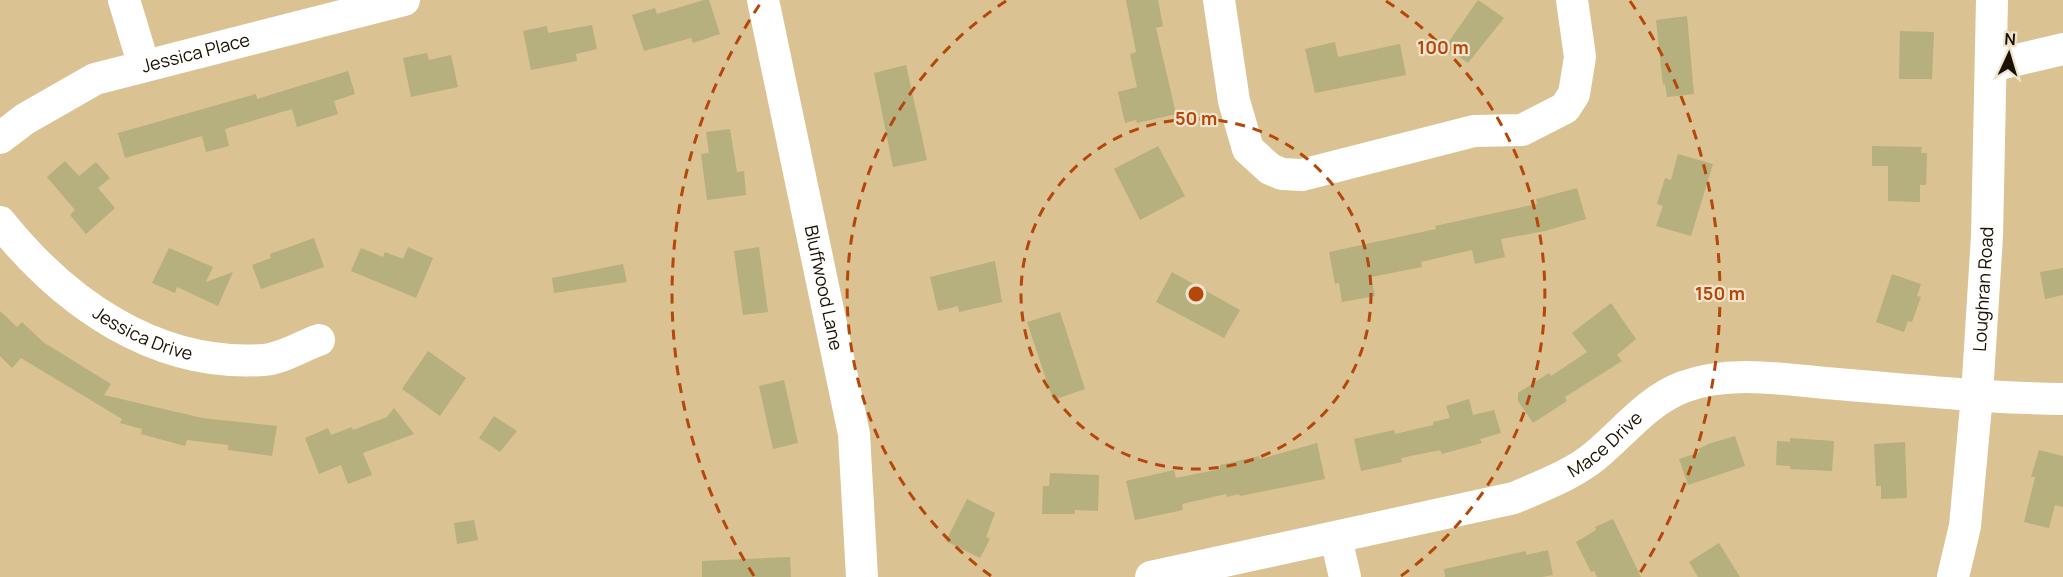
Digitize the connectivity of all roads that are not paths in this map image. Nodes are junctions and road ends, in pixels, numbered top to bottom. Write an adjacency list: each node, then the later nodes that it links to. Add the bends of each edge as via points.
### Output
1 (124, 0): 8 (street)
2 (404, 0): 8 (street, Jessica Place)
3 (763, 0): 16 (street, Bluffwood Lane, via 854,434)
4 (1219, 0): 5 (street, via 1242,136 1248,149 1259,162 1282,174 1302,175 1474,130 1522,130 1565,108 1574,94 1580,57)
5 (1572, 0)
6 (1992, 0): 9 (street, Loughran Road)
7 (2063, 49): 9 (street)
8 (144, 66): 10 (street, Jessica Place, via 95,79)
9 (1990, 66): 13 (street, Loughran Road, via 1987,236)
10 (0, 138)
11 (0, 222): 12 (street, Jessica Drive, via 54,279 102,318 156,346 203,356 265,360)
12 (319, 340)
13 (1977, 395): 14 (street, Mace Drive); 15 (street, Mace Drive, via 1770,378 1712,380 1663,396 1593,458 1543,486 1514,498); 19 (street, Loughran Road, via 1966,517)
14 (2063, 399)
15 (1336, 538): 17 (street, Mace Drive); 18 (street)
16 (862, 577)
17 (1150, 577)
18 (1345, 577)
19 (1953, 577)

